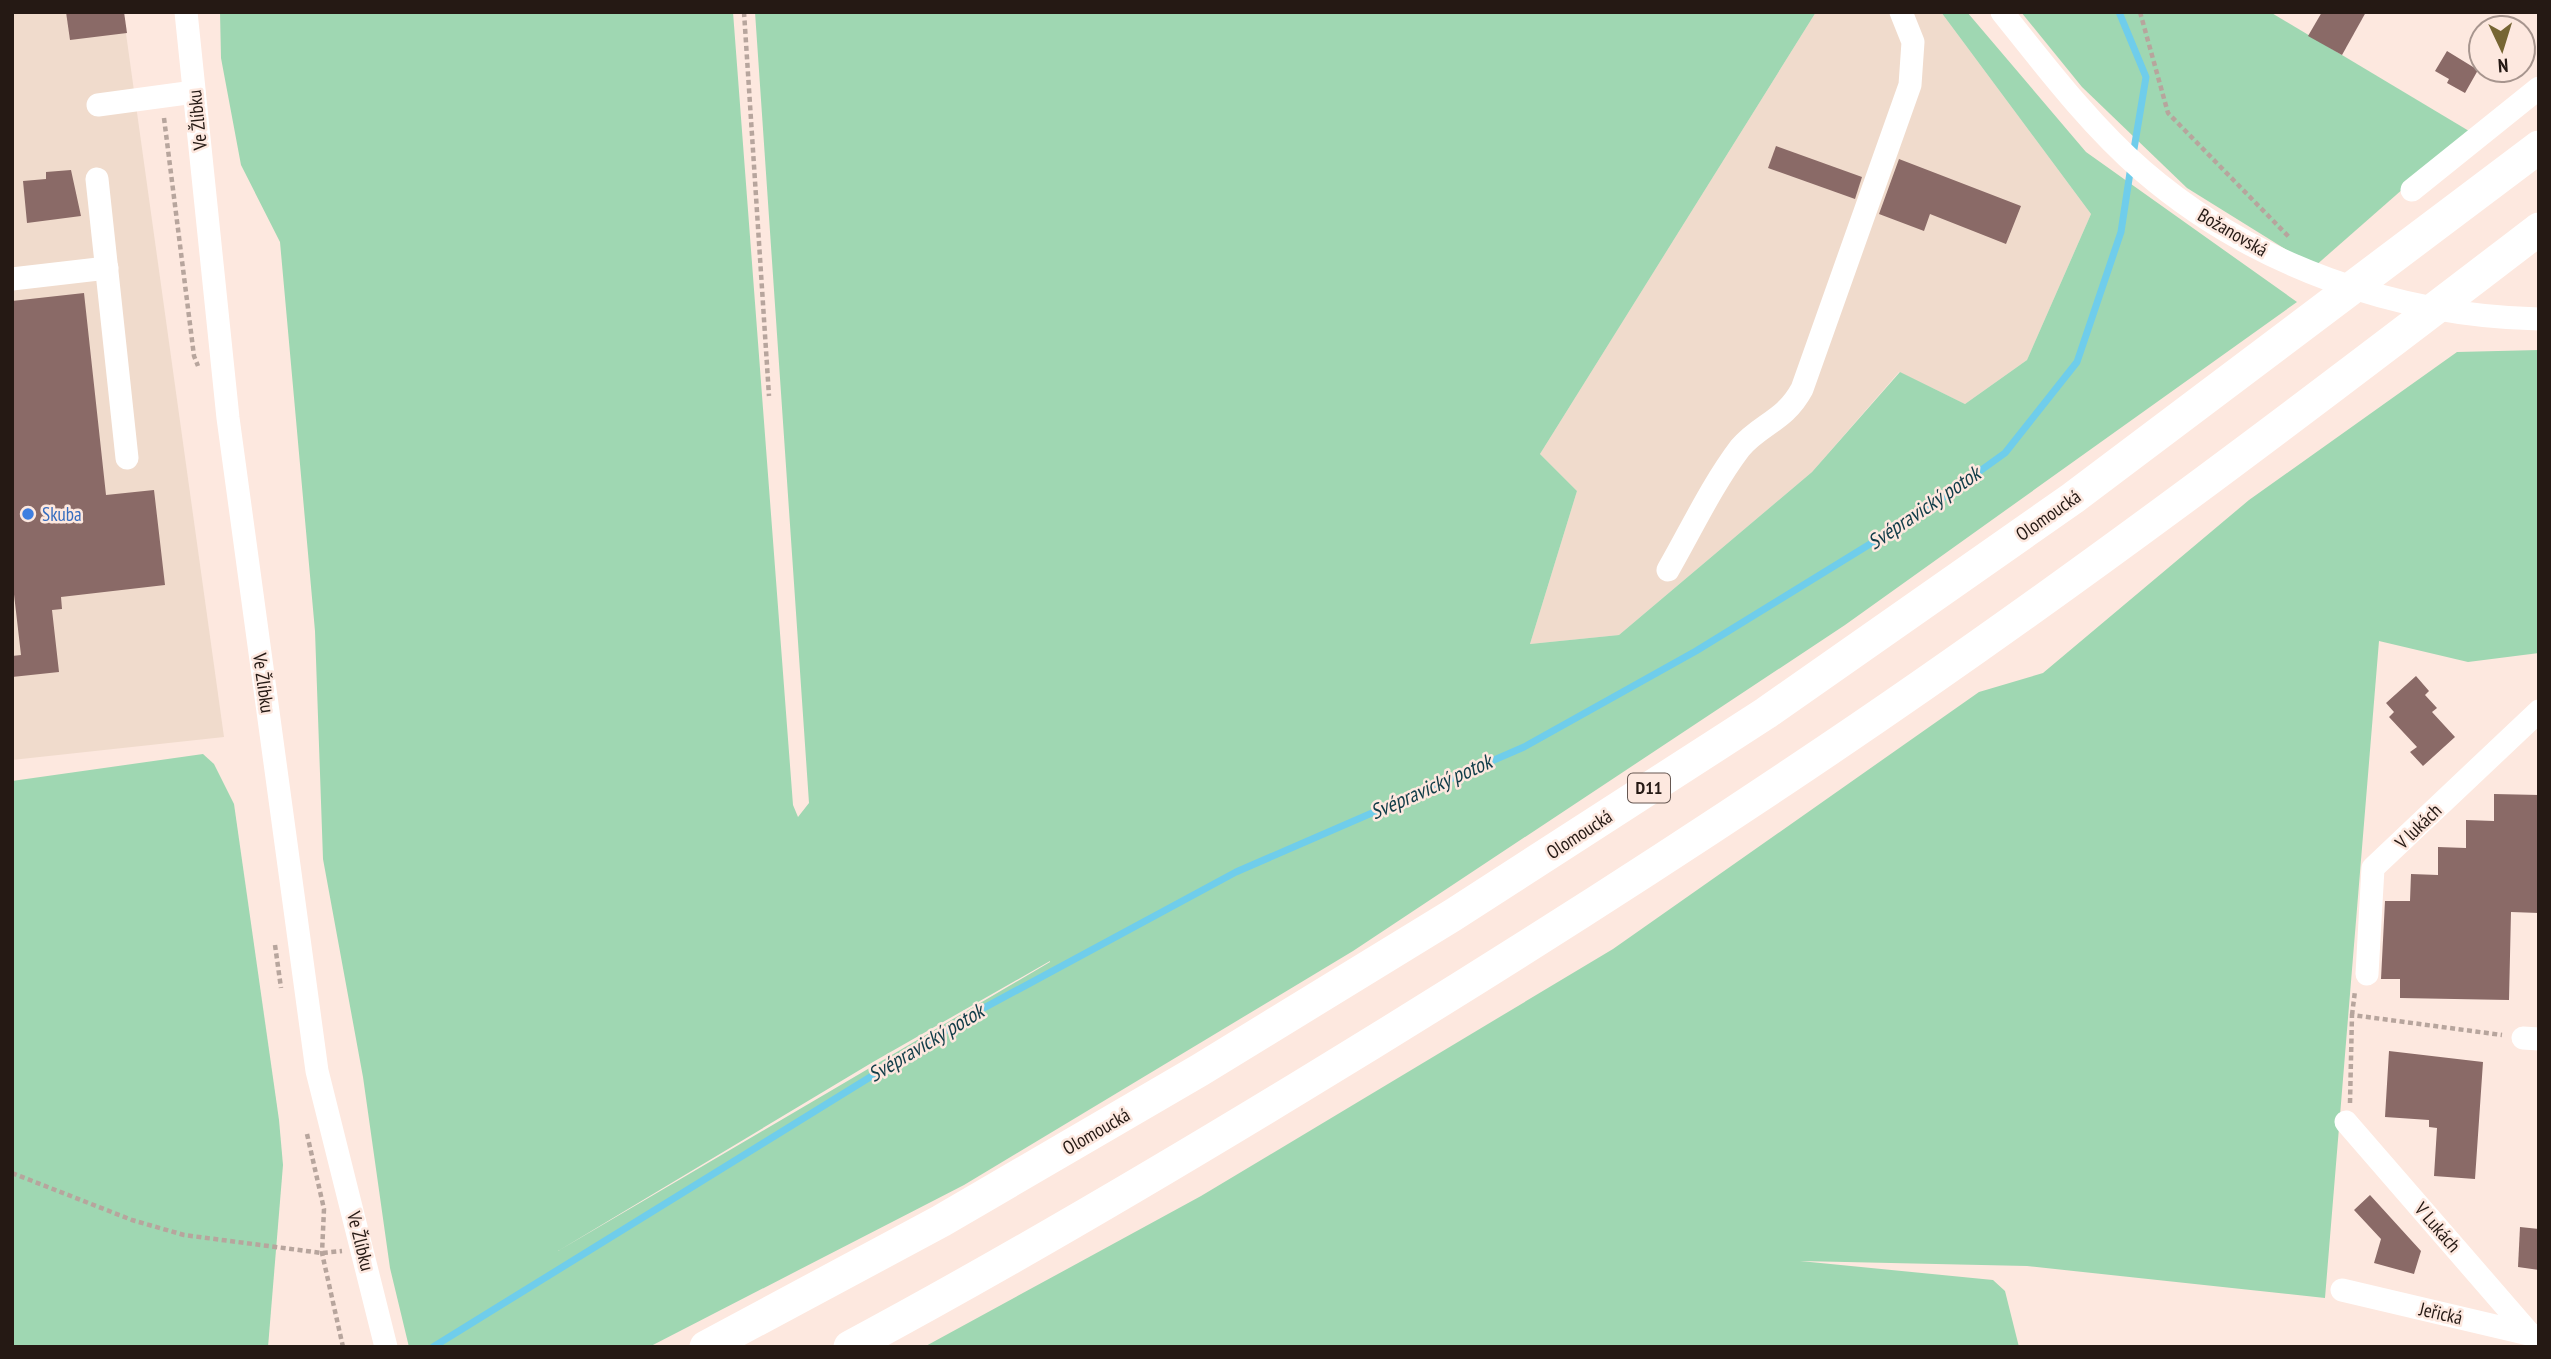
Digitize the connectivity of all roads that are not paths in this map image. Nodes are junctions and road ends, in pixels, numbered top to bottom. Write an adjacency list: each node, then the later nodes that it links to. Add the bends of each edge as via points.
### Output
1 (186, 12): 5 (street, Ve Žlíbku)
2 (1901, 12): 15 (street, via 1913,42 1912,78 1802,389 1786,414 1741,447)
3 (2002, 12): 13 (street, Božanovská, via 2071,97 2144,172 2245,242 2312,272 2409,304 2482,316)
4 (2539, 88): 9 (street)
5 (194, 92): 6 (street); 21 (street, Ve Žlíbku, via 228,418 317,1071)
6 (98, 105)
7 (2539, 147): 22 (highway, Olomoucká / D11, via 2073,498 1766,713 1453,915 1200,1070 942,1221)
8 (97, 179): 11 (street)
9 (2412, 190)
10 (2539, 229): 23 (highway, via 2112,550 1810,762 1471,983 973,1281)
11 (107, 268): 12 (street); 14 (street)
12 (12, 279)
13 (2539, 319)
14 (127, 457)
15 (1668, 570)
16 (2539, 711): 17 (street, V lukách, via 2373,868)
17 (2367, 974)
18 (2346, 1122): 20 (street, V Lukách)
19 (2342, 1290): 20 (street, Jeřická)
20 (2534, 1335)
21 (386, 1347)
22 (706, 1347)
23 (850, 1347)

